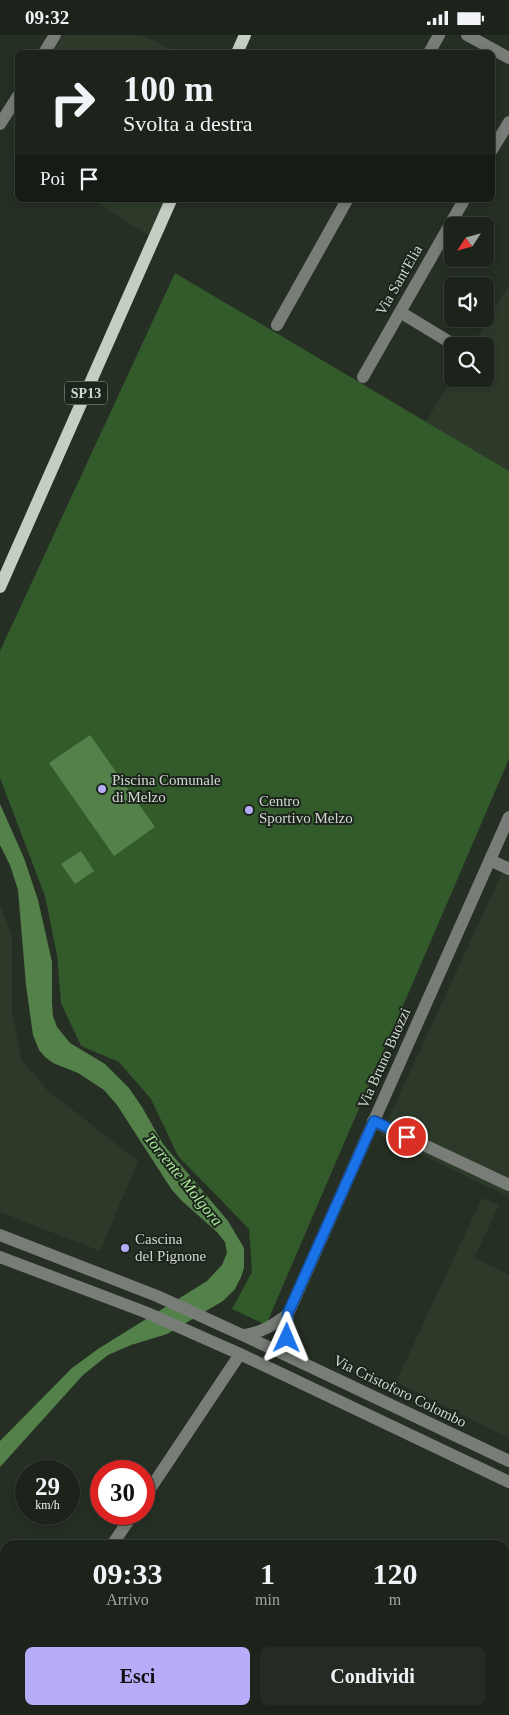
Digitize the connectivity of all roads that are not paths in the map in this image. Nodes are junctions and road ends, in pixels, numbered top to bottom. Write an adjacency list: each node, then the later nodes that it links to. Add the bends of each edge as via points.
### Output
1 (55, 35): 5 (street)
2 (245, 35): 6 (main road)
3 (439, 35): 7 (street)
4 (467, 35): 8 (street)
5 (46, 50)
6 (238, 50)
7 (431, 50)
8 (494, 50)
9 (495, 50): 10 (street)
10 (509, 58)
11 (15, 101): 13 (street)
12 (509, 122): 14 (street)
13 (0, 124)
14 (495, 146)
15 (171, 202): 22 (main road, SP13)
16 (346, 202): 19 (street)
17 (463, 202): 18 (street, Via Sant'Elia)
18 (400, 312): 20 (street); 21 (street, Via Sant'Elia)
19 (277, 325)
20 (444, 339)
21 (363, 377)
22 (0, 587)
23 (509, 817): 24 (street, Via Bruno Buozzi)
24 (490, 860): 25 (street); 26 (street, Via Bruno Buozzi)
25 (509, 869)
26 (374, 1121): 27 (street); 30 (street, Via Bruno Buozzi)
27 (509, 1185)
28 (0, 1235): 31 (street, Via Cristoforo Colombo, via 157,1296)
29 (0, 1257): 32 (street, via 145,1312)
30 (288, 1313): 31 (street, Via Bruno Buozzi, via 269,1328); 33 (street, Via Bruno Buozzi, via 287,1341)
31 (245, 1335): 33 (street, Via Cristoforo Colombo)
32 (240, 1354): 35 (street); 36 (street)
33 (303, 1363): 34 (street, Via Cristoforo Colombo)
34 (509, 1461)
35 (155, 1482)
36 (509, 1482)
37 (126, 1525): 38 (street)
38 (115, 1540)

